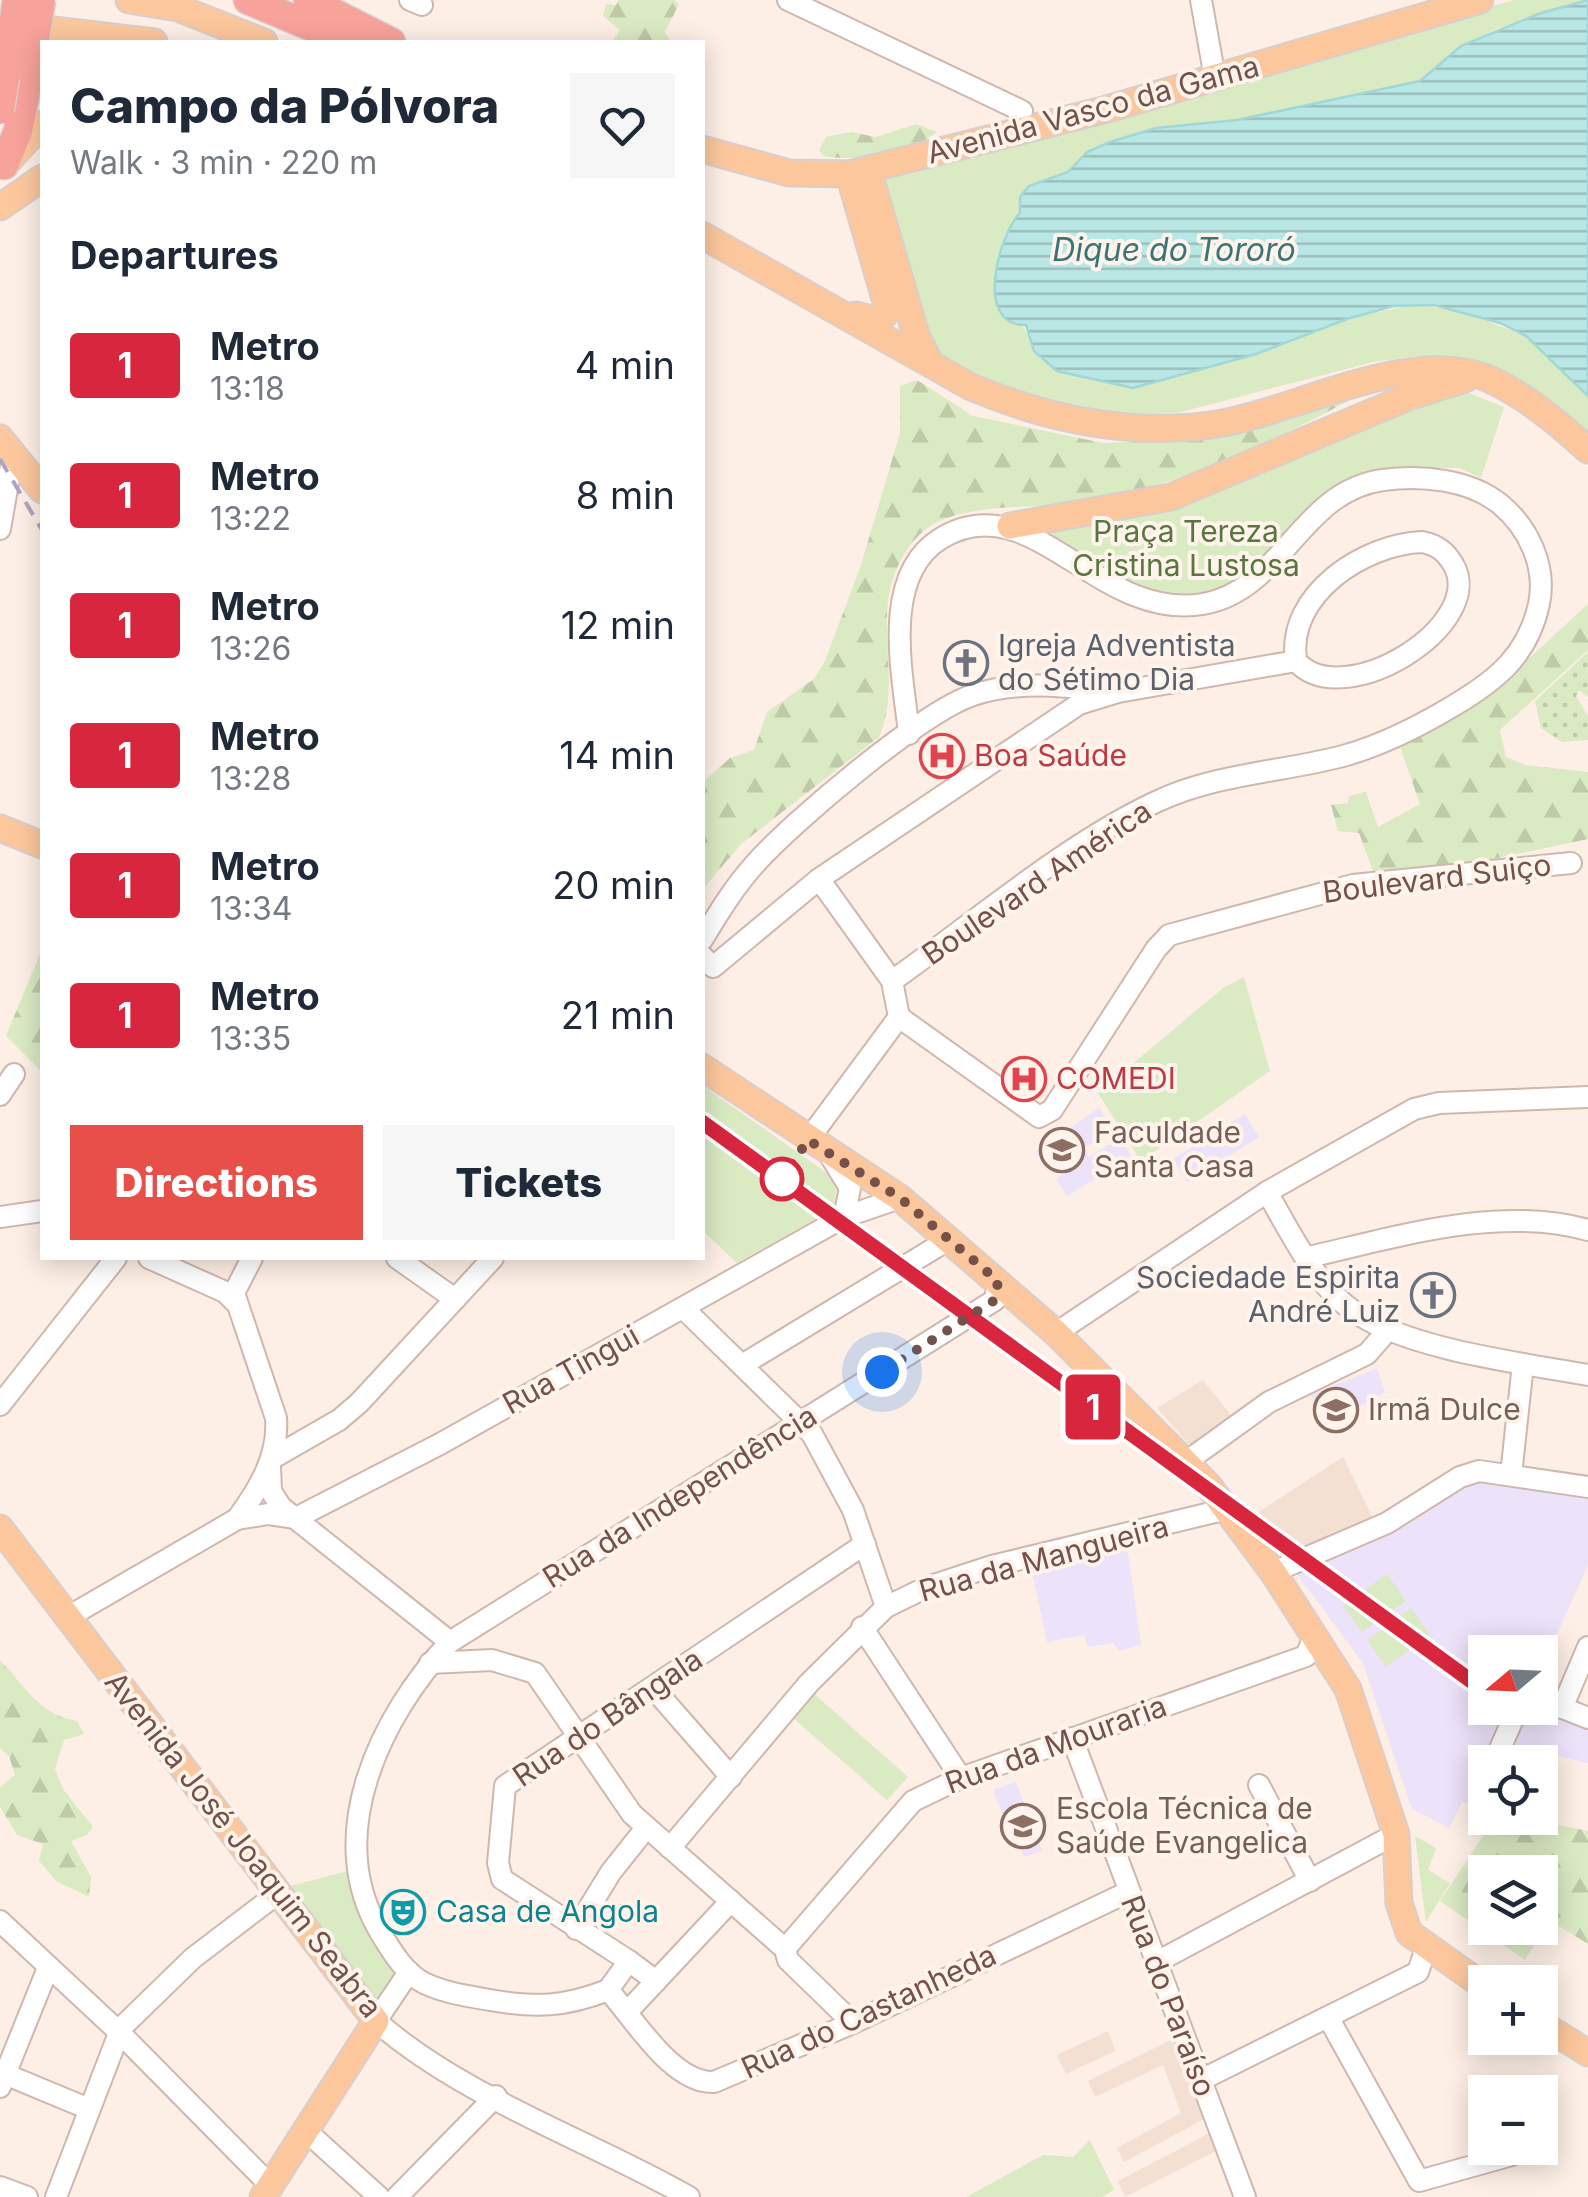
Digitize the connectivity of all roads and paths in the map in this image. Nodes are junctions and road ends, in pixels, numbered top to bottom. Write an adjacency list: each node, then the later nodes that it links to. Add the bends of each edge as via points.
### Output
1 (18, 0): 15 (highway, bridge)
2 (40, 0): 19 (highway, bridge, via 18,131)
3 (129, 0): 11 (main road, via 178,8)
4 (248, 0): 12 (highway)
5 (308, 0): 13 (highway)
6 (788, 0): 16 (street)
7 (1201, 0): 14 (street)
8 (1480, 0): 14 (main road, Avenida Vasco da Gama)
9 (0, 24): 10 (main road)
10 (137, 40)
11 (259, 40)
12 (343, 40)
13 (388, 40)
14 (1215, 78): 20 (main road, Avenida Vasco da Gama)
15 (0, 110)
16 (1022, 111)
17 (40, 126): 19 (main road)
18 (705, 150): 20 (main road, Avenida Vasco da Gama, via 789,173)
19 (2, 170)
20 (858, 172): 24 (main road, via 888,309 872,322); 25 (main road)
21 (40, 179): 22 (main road)
22 (1, 206)
23 (705, 237): 24 (main road)
24 (832, 307): 25 (main road)
25 (930, 364): 26 (main road, via 1017,406 1143,429 1225,422 1398,374 1438,370)
26 (1477, 376): 29 (main road, via 1511,392); 31 (main road, via 1408,397 1171,496)
27 (0, 428): 28 (main road)
28 (6, 446): 30 (main road); 32 (street)
29 (1588, 450)
30 (40, 488)
31 (1010, 526): 35 (street, via 980,524 952,532 918,558 908,578 902,636); 42 (street, Boulevard América, via 1139,601 1185,606 1233,596 1251,584 1315,512 1348,490 1389,479 1443,481 1470,487 1512,514 1539,566 1541,595 1534,629 1518,656 1500,676 1446,710 1342,756 1162,799 1096,836)
32 (0, 529)
33 (1296, 661): 33 (street, via 1297,639 1317,596 1350,563 1395,543 1422,542 1448,555 1460,584 1443,627 1356,678 1326,680); 34 (street)
34 (1118, 692): 35 (street, via 1045,684 988,692 951,706); 39 (street, via 1049,722)
35 (909, 734): 40 (street, via 755,864)
36 (2, 832): 37 (main road)
37 (40, 844)
38 (1570, 864): 43 (street, Boulevard Suiço, via 1318,892 1169,936 1052,1110 1039,1117)
39 (820, 879): 41 (street, via 714,967); 42 (street)
40 (705, 936)
41 (705, 959)
42 (892, 981): 43 (street)
43 (898, 1018): 48 (street)
44 (705, 1069): 48 (main road)
45 (14, 1074): 46 (street)
46 (0, 1095)
47 (1588, 1098): 49 (street, via 1414,1109)
48 (818, 1147): 50 (main road); 53 (street, via 850,1188)
49 (1267, 1192): 56 (street); 69 (street)
50 (900, 1198): 53 (street, Rua Tingui); 55 (main road)
51 (40, 1212): 52 (street)
52 (0, 1217)
53 (844, 1218): 67 (street, Rua Tingui)
54 (1588, 1230): 56 (street, via 1496,1220)
55 (948, 1240): 63 (main road); 71 (street)
56 (1309, 1258): 68 (street, via 1350,1309)
57 (114, 1260): 73 (street)
58 (154, 1260): 64 (street)
59 (251, 1260): 62 (street)
60 (399, 1260): 65 (street)
61 (491, 1260): 65 (street)
62 (239, 1281): 64 (street); 66 (street)
63 (998, 1281): 69 (main road); 75 (street, Rua da Independência, via 995,1300)
64 (218, 1288): 66 (street)
65 (455, 1299): 76 (street, via 359,1402)
66 (236, 1303): 74 (street)
67 (683, 1308): 71 (street); 82 (street, Rua Tingui)
68 (1387, 1331): 70 (street); 78 (street, via 1368,1354 1269,1402)
69 (1056, 1333): 78 (main road)
70 (1524, 1364): 72 (street); 79 (street)
71 (742, 1365): 75 (street)
72 (1588, 1374)
73 (0, 1405)
74 (276, 1418): 76 (street, via 292,1434); 77 (street)
75 (801, 1422): 85 (street, via 842,1487); 91 (street, Rua da Independência)
76 (308, 1438): 77 (street)
77 (271, 1459): 82 (street, via 271,1492); 83 (street)
78 (1184, 1464): 81 (main road)
79 (1512, 1475): 80 (street); 86 (street, via 1479,1471 1460,1477 1386,1523)
80 (1588, 1486)
81 (1227, 1509): 86 (main road); 87 (street, Rua da Mangueira, via 992,1566)
82 (296, 1518): 83 (street); 91 (street)
83 (237, 1519): 88 (street)
84 (0, 1528): 88 (main road, Avenida José Joaquim Seabra)
85 (865, 1544): 87 (street); 94 (street, Rua do Bângala)
86 (1273, 1572): 90 (main road)
87 (886, 1607): 89 (street, Rua da Mangueira)
88 (68, 1617): 108 (main road, Avenida José Joaquim Seabra)
89 (862, 1626): 100 (street, Rua da Mangueira); 101 (street)
90 (1315, 1634): 99 (street, Rua da Mouraria, via 1306,1656); 104 (main road, via 1348,1688)
91 (450, 1642): 93 (street, Rua da Independência)
92 (1588, 1647): 96 (street)
93 (430, 1663): 98 (street, via 492,1660 536,1673); 117 (street, Rua da Independência, via 373,1761 358,1820 366,1902)
94 (654, 1690): 98 (street, Rua do Bângala); 100 (street)
95 (1558, 1706): 96 (street)
96 (1562, 1708): 97 (street)
97 (1588, 1718)
98 (579, 1736): 103 (street); 111 (street, Rua do Bângala, via 505,1786 498,1862 509,1885)
99 (1072, 1738): 101 (street, Rua da Mouraria); 107 (street, Rua do Paraíso)
100 (731, 1776): 105 (street, Rua da Mangueira)
101 (961, 1778): 113 (street, Rua da Mouraria, via 913,1801)
102 (1259, 1786): 106 (street)
103 (646, 1828): 105 (street); 111 (street)
104 (1396, 1834): 106 (street); 112 (main road, via 1402,1919)
105 (670, 1848): 109 (street)
106 (1310, 1881): 115 (street)
107 (1128, 1892): 115 (street, Rua do Paraíso); 124 (street, Rua do Castanheda)
108 (277, 1894): 123 (main road, Avenida José Joaquim Seabra); 125 (street, via 193,1958)
109 (731, 1901): 113 (street); 119 (street)
110 (0, 1921): 116 (street)
111 (576, 1928): 114 (street, Rua do Bângala)
112 (1426, 1948): 118 (main road); 122 (street, via 1418,1972)
113 (785, 1949): 124 (street, via 788,1960)
114 (629, 1962): 119 (street, Rua do Bângala); 120 (street)
115 (1156, 1964): 129 (street, Rua do Paraíso)
116 (48, 1968): 125 (street); 128 (street)
117 (409, 1972): 120 (street, via 461,1996 529,2008 576,2003); 123 (street)
118 (1468, 1976)
119 (656, 1980): 121 (street)
120 (608, 1990): 121 (street)
121 (628, 2011): 124 (street, Rua do Castanheda, via 673,2064 703,2082)
122 (1328, 2016): 129 (street); 133 (street, via 1419,2181)
123 (376, 2021): 130 (street, Avenida José Joaquim Seabra, via 406,2046); 132 (main road)
124 (853, 2022)
125 (119, 2032): 131 (street); 135 (street)
126 (1558, 2034): 127 (main road)
127 (1588, 2053)
128 (2, 2078): 131 (street)
129 (1201, 2080): 141 (street, Rua do Paraíso)
130 (496, 2096): 139 (street); 140 (street, Avenida José Joaquim Seabra)
131 (89, 2108): 137 (street)
132 (305, 2130): 135 (main road); 138 (street)
133 (1476, 2165)
134 (0, 2187): 136 (street)
135 (266, 2191)
136 (27, 2197)
137 (56, 2197)
138 (379, 2197)
139 (397, 2197)
140 (689, 2197)
141 (1245, 2197)

